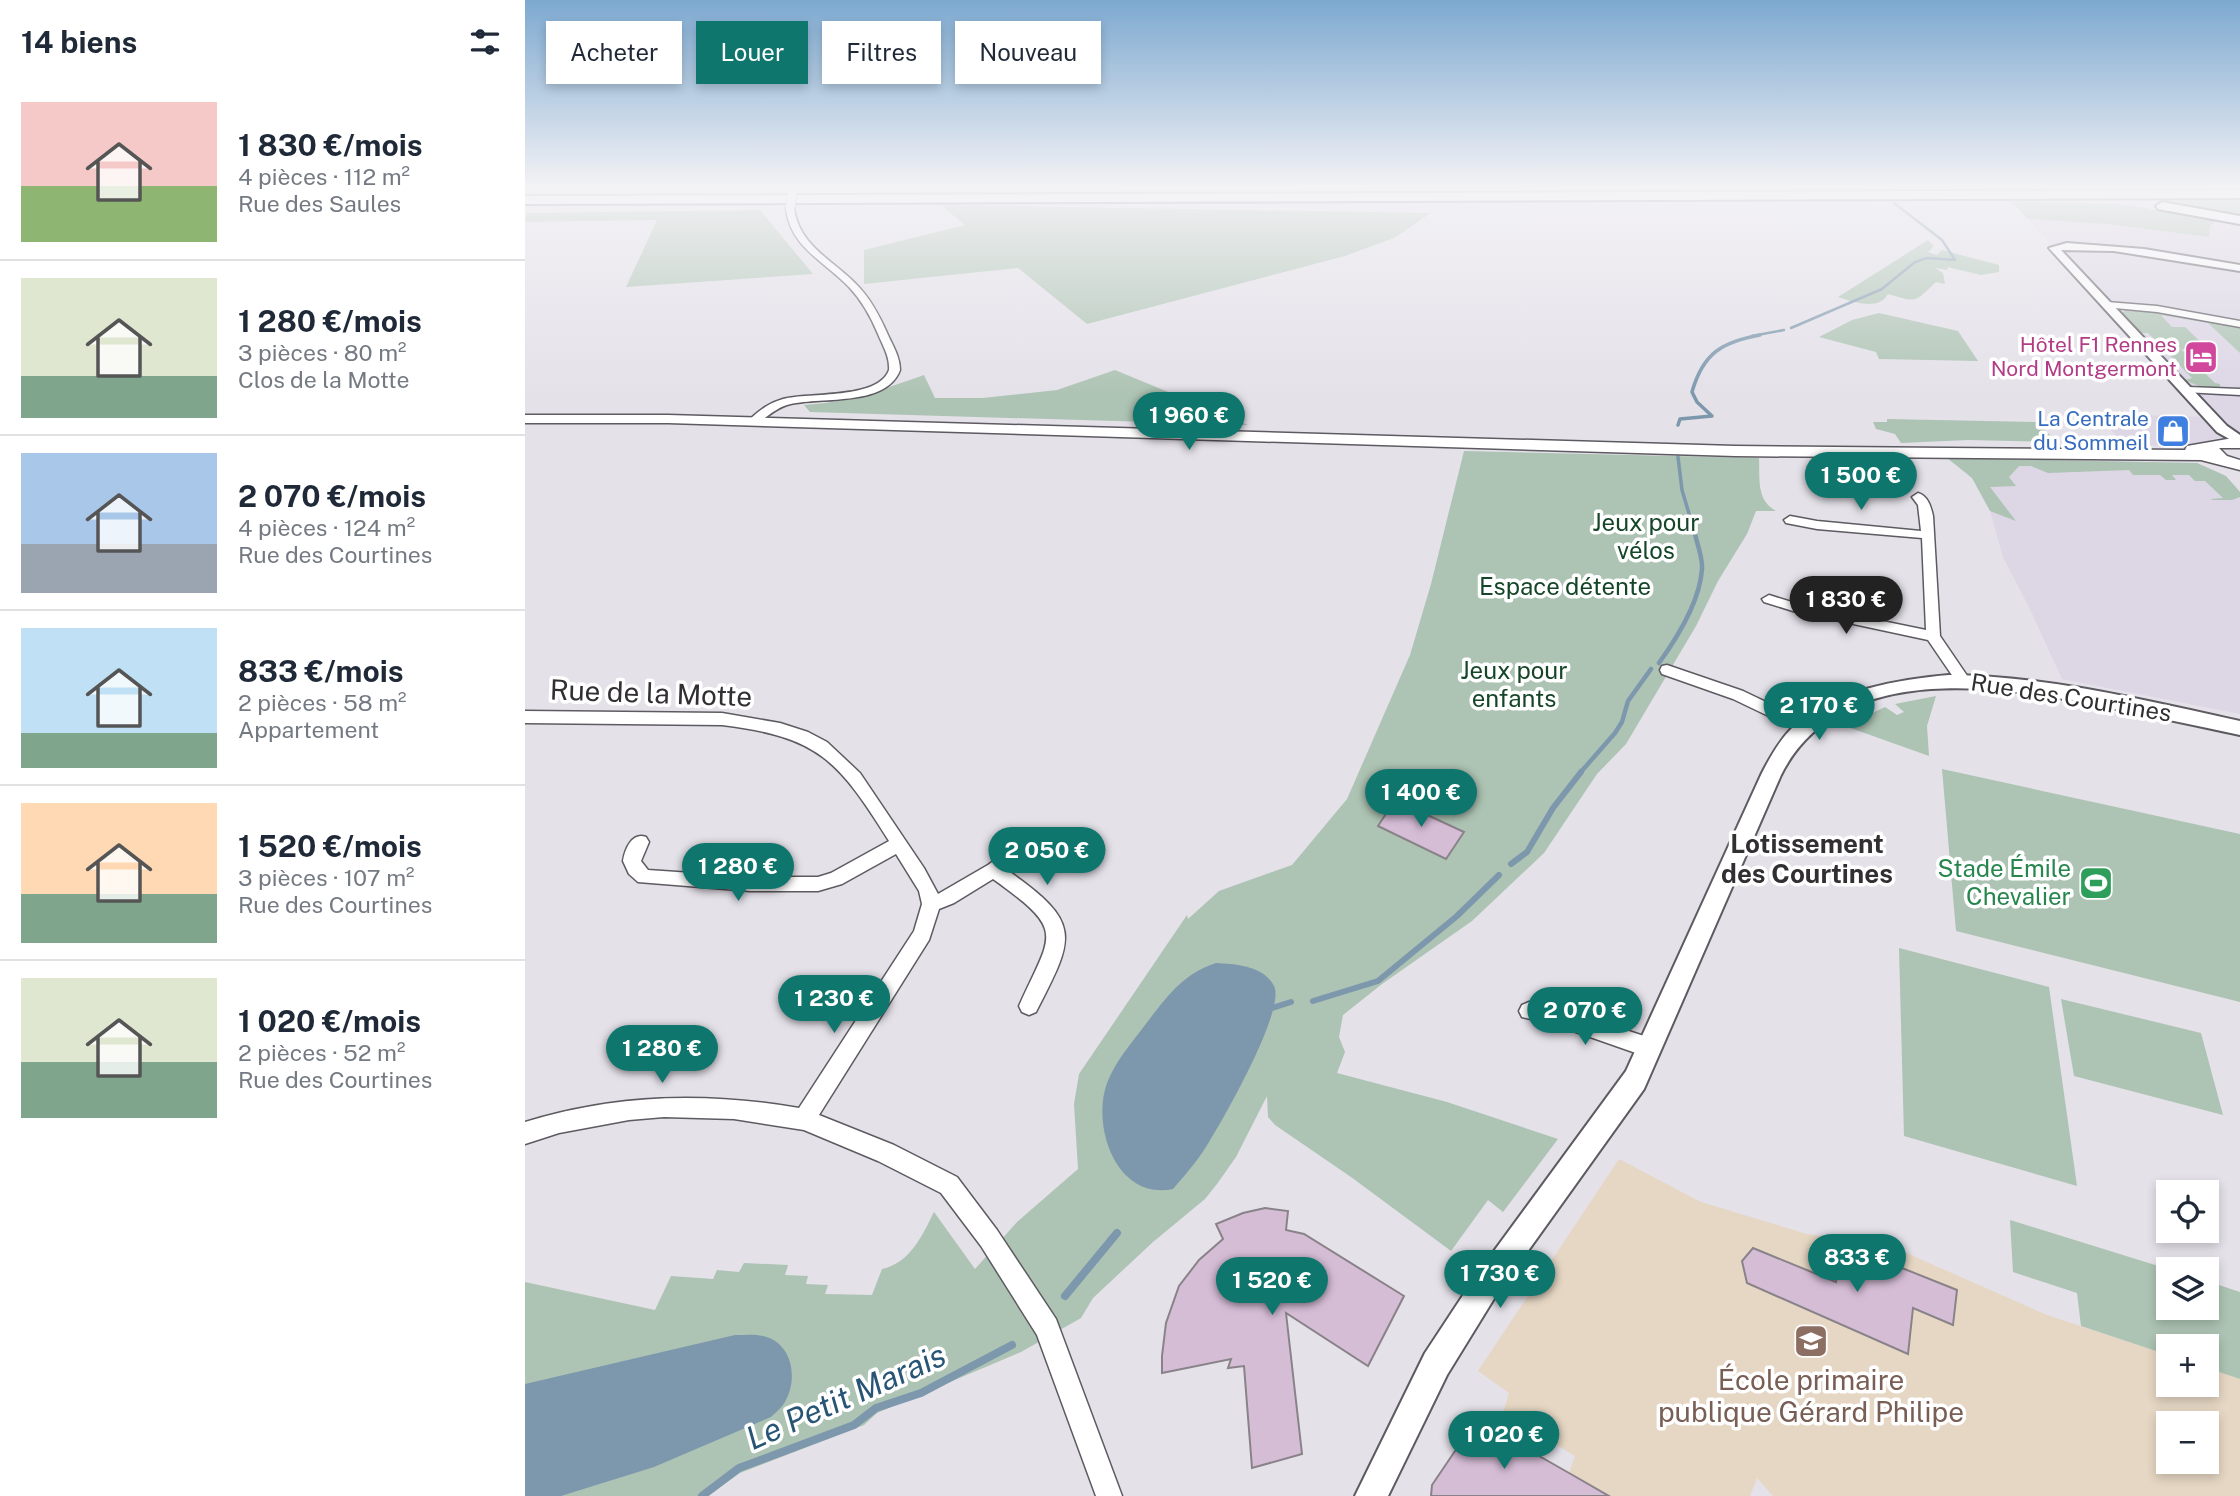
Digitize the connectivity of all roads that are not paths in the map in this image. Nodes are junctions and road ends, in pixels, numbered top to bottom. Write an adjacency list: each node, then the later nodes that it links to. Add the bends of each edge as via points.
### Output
1 (822, 257): 10 (street, bridge, via 873,311 895,371 875,389 782,402)
2 (2062, 257): 5 (street)
3 (2167, 257): 4 (street)
4 (2240, 268)
5 (2107, 305): 6 (street); 7 (street)
6 (2240, 324)
7 (2188, 390): 8 (street); 11 (street)
8 (2240, 392)
9 (525, 419): 10 (main road)
10 (754, 421): 11 (main road, via 1874,454)
11 (2231, 451)
12 (1918, 497): 14 (street, via 1924,505)
13 (1790, 520): 14 (street)
14 (1928, 536): 16 (street)
15 (1769, 599): 16 (street)
16 (1933, 636): 18 (street)
17 (1667, 670): 20 (street, via 1738,695)
18 (1963, 680): 20 (street, Rue des Courtines, via 1881,690); 21 (street, Rue des Courtines, via 2065,692)
19 (525, 717): 23 (street, Rue de la Motte, via 722,719 785,730 827,750 846,765)
20 (1805, 727): 29 (street, Rue des Courtines, via 1771,775)
21 (2240, 728)
22 (640, 842): 23 (street, via 630,861 644,877 803,886 836,879)
23 (899, 844): 26 (street, Rue de la Motte, via 928,889)
24 (1027, 846): 25 (street)
25 (994, 870): 26 (street); 27 (street, via 1043,910 1057,929 1058,940)
26 (931, 904): 30 (street, via 922,934)
27 (1029, 1006)
28 (1529, 1011): 29 (street)
29 (1650, 1048): 33 (street, Rue des Courtines, via 1612,1115 1485,1287 1436,1364)
30 (804, 1119): 31 (street, via 767,1112 643,1106 569,1119); 32 (street, via 949,1185 1047,1328)
31 (525, 1133)
32 (1108, 1496)
33 (1371, 1496)

